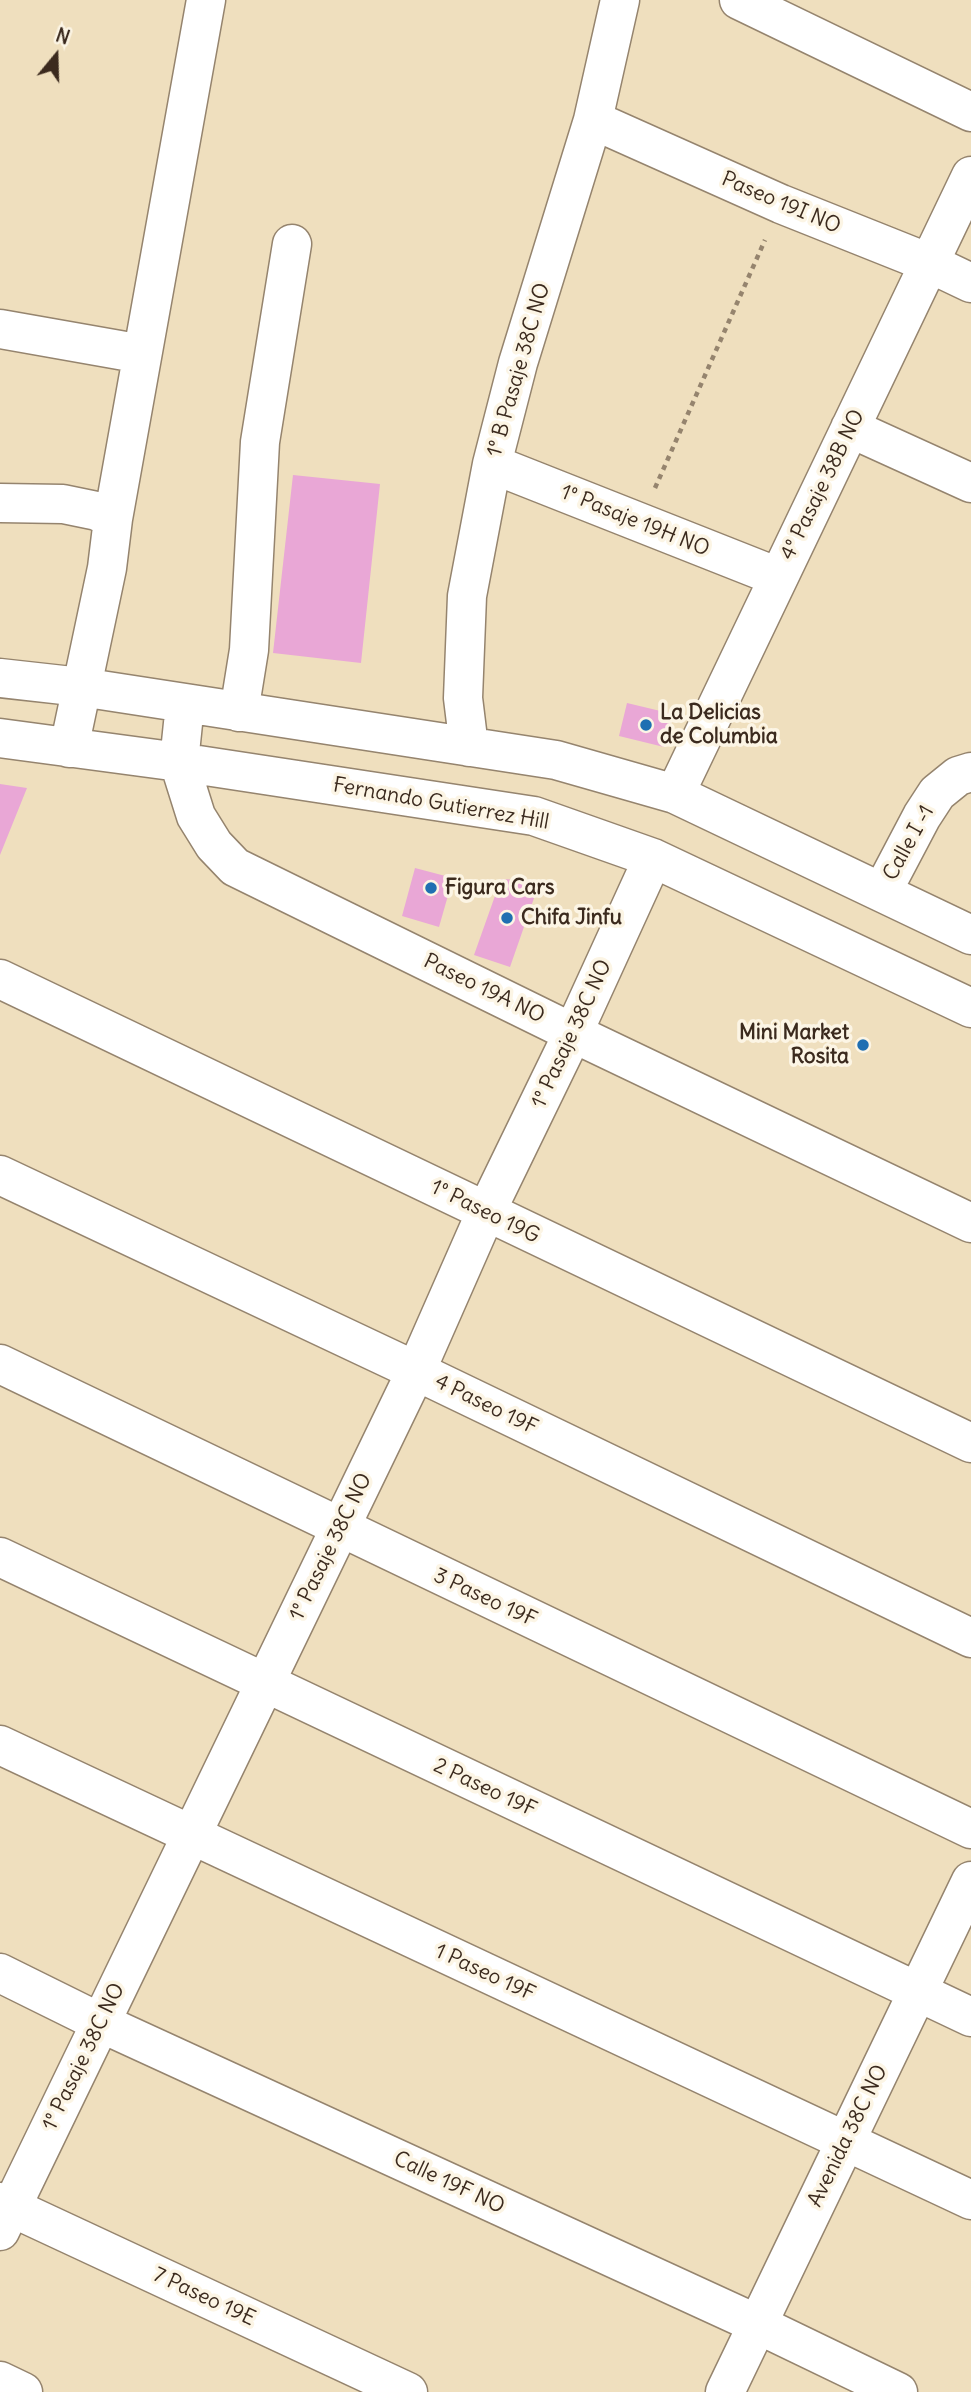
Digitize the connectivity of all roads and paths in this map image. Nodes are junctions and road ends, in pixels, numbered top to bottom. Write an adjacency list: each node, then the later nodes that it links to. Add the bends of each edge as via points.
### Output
1 (205, 0): 12 (street)
2 (620, 0): 5 (street, 1° B Pasaje 38C NO)
3 (739, 0): 4 (street)
4 (971, 112)
5 (593, 120): 7 (street, Paseo 19I NO); 14 (street, 1° B Pasaje 38C NO)
6 (971, 176): 9 (street, 4° Pasaje 38B NO)
7 (781, 204): 9 (street, Paseo 19I NO); 18 (path)
8 (292, 244): 23 (street, via 260,442 249,650)
9 (929, 263): 10 (street, Paseo 19I NO); 13 (street, 4° Pasaje 38B NO)
10 (971, 283)
11 (0, 329): 12 (street)
12 (142, 354): 17 (street)
13 (850, 428): 15 (street); 19 (street, 4° Pasaje 38B NO)
14 (492, 464): 18 (street, 1° Pasaje 19H NO); 25 (street, 1° B Pasaje 38C NO, via 467,596 463,698)
15 (971, 483)
16 (0, 503): 17 (street, via 63,505)
17 (113, 519): 21 (street)
18 (640, 523): 19 (street, 1° Pasaje 19H NO)
19 (778, 577): 29 (street, 4° Pasaje 38B NO)
20 (0, 678): 21 (street)
21 (81, 687): 22 (street); 26 (street)
22 (185, 704): 23 (street); 27 (street, Paseo 19A NO)
23 (239, 712): 25 (street)
24 (0, 738): 26 (street, Fernando Gutierrez Hill)
25 (469, 747): 29 (street, via 556,760)
26 (69, 748): 27 (street, Fernando Gutierrez Hill)
27 (179, 762): 30 (street, Fernando Gutierrez Hill, via 534,816); 35 (street, Paseo 19A NO, via 197,817 235,867)
28 (971, 772): 31 (street, Calle I -1, via 937,793)
29 (675, 794): 31 (street)
30 (653, 858): 34 (street, Fernando Gutierrez Hill); 35 (street, 1° Pasaje 38C NO)
31 (881, 892): 32 (street)
32 (971, 935)
33 (0, 979): 37 (street, 1° Paseo 19G)
34 (971, 1008)
35 (573, 1033): 37 (street, 1° Pasaje 38C NO); 38 (street, Paseo 19A NO)
36 (0, 1175): 40 (street, 4 Paseo 19F)
37 (486, 1212): 40 (street, 1° Pasaje 38C NO); 41 (street, 1° Paseo 19G)
38 (971, 1223)
39 (0, 1364): 42 (street, 3 Paseo 19F)
40 (416, 1371): 42 (street, 1° Pasaje 38C NO); 44 (street, 4 Paseo 19F)
41 (971, 1443)
42 (340, 1529): 45 (street, 1° Pasaje 38C NO); 47 (street, 3 Paseo 19F)
43 (0, 1557): 45 (street, 2 Paseo 19F)
44 (971, 1638)
45 (265, 1684): 48 (street, 1° Pasaje 38C NO); 51 (street, 2 Paseo 19F)
46 (0, 1745): 48 (street, 1 Paseo 19F)
47 (971, 1829)
48 (191, 1836): 53 (street, 1° Pasaje 38C NO); 54 (street, 1 Paseo 19F)
49 (971, 1881): 51 (street, Avenida 38C NO)
50 (0, 1973): 53 (street, Calle 19F NO)
51 (917, 1992): 52 (street, 2 Paseo 19F); 54 (street, Avenida 38C NO)
52 (971, 2017)
53 (100, 2023): 56 (street, 1° Pasaje 38C NO); 57 (street, Calle 19F NO)
54 (846, 2141): 55 (street, 1 Paseo 19F); 57 (street, Avenida 38C NO)
55 (971, 2200)
56 (4, 2213): 60 (street, 7 Paseo 19E)
57 (757, 2324): 61 (street, Avenida 38C NO); 62 (street, Calle 19F NO)
58 (0, 2381): 59 (street)
59 (23, 2392)
60 (408, 2392)
61 (725, 2392)
62 (898, 2392)

